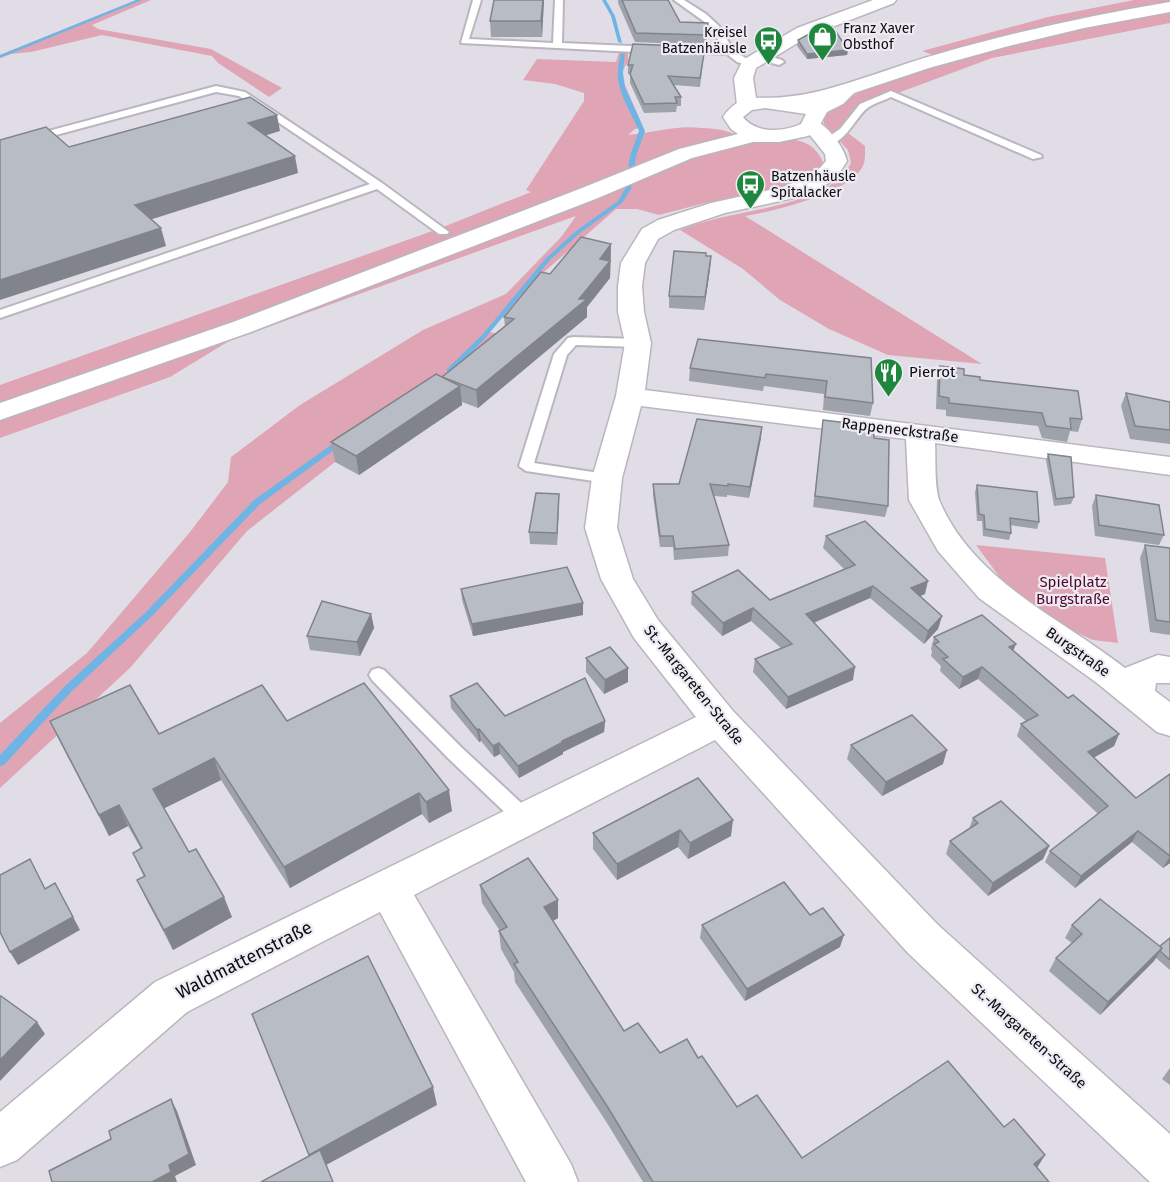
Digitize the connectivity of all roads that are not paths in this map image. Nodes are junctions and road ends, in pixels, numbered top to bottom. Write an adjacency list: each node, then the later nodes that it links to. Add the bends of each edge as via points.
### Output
1 (477, 0): 6 (lane, via 464,41)
2 (559, 0): 6 (lane)
3 (678, 0): 8 (lane, via 716,27)
4 (888, 0): 10 (street, via 803,32)
5 (1170, 7): 12 (street, via 1079,24 942,58)
6 (557, 45): 7 (lane)
7 (590, 47): 8 (lane); 9 (lane)
8 (728, 51): 10 (lane, via 735,59)
9 (592, 58)
10 (755, 60): 11 (lane); 13 (street, via 744,72)
11 (779, 62)
12 (848, 90): 14 (street); 16 (street, via 819,108)
13 (746, 96): 14 (street); 15 (street, via 735,112)
14 (779, 103): 16 (street, via 804,109)
15 (735, 122): 18 (street, via 744,129); 21 (street)
16 (813, 122): 17 (street, via 804,131); 19 (street, St.-Margareten-Straße)
17 (792, 134): 18 (street); 19 (street)
18 (767, 135): 21 (street)
19 (826, 143): 22 (lane, via 844,131 862,106 891,94); 26 (street, St.-Margareten-Straße, via 837,161 813,183 680,219 650,234 633,263 630,286)
20 (0, 147): 23 (lane, via 216,89 242,94)
21 (686, 153): 28 (street, via 242,327)
22 (1037, 157)
23 (378, 185): 24 (lane); 25 (lane)
24 (443, 232)
25 (0, 314)
26 (638, 343): 27 (street, St.-Margareten-Straße); 31 (lane, via 573,342 561,354 526,466)
27 (630, 396): 29 (street, Rappeneckstraße); 31 (street, St.-Margareten-Straße)
28 (0, 412)
29 (920, 432): 30 (street, Rappeneckstraße); 34 (street, Burgstraße, via 924,500 949,544 991,590)
30 (1170, 466)
31 (607, 478): 35 (street, St.-Margareten-Straße, via 601,528 617,579 646,629)
32 (1170, 670): 34 (street, via 1158,668 1139,675)
33 (378, 675): 37 (lane)
34 (1137, 694): 36 (street, Burgstraße)
35 (720, 721): 37 (street, Waldmattenstraße); 40 (street, St.-Margareten-Straße, via 923,939)
36 (1170, 722)
37 (525, 819): 38 (street, Waldmattenstraße)
38 (388, 887): 39 (street, Waldmattenstraße, via 171,997); 41 (street)
39 (0, 1143)
40 (1170, 1167)
41 (553, 1182)

